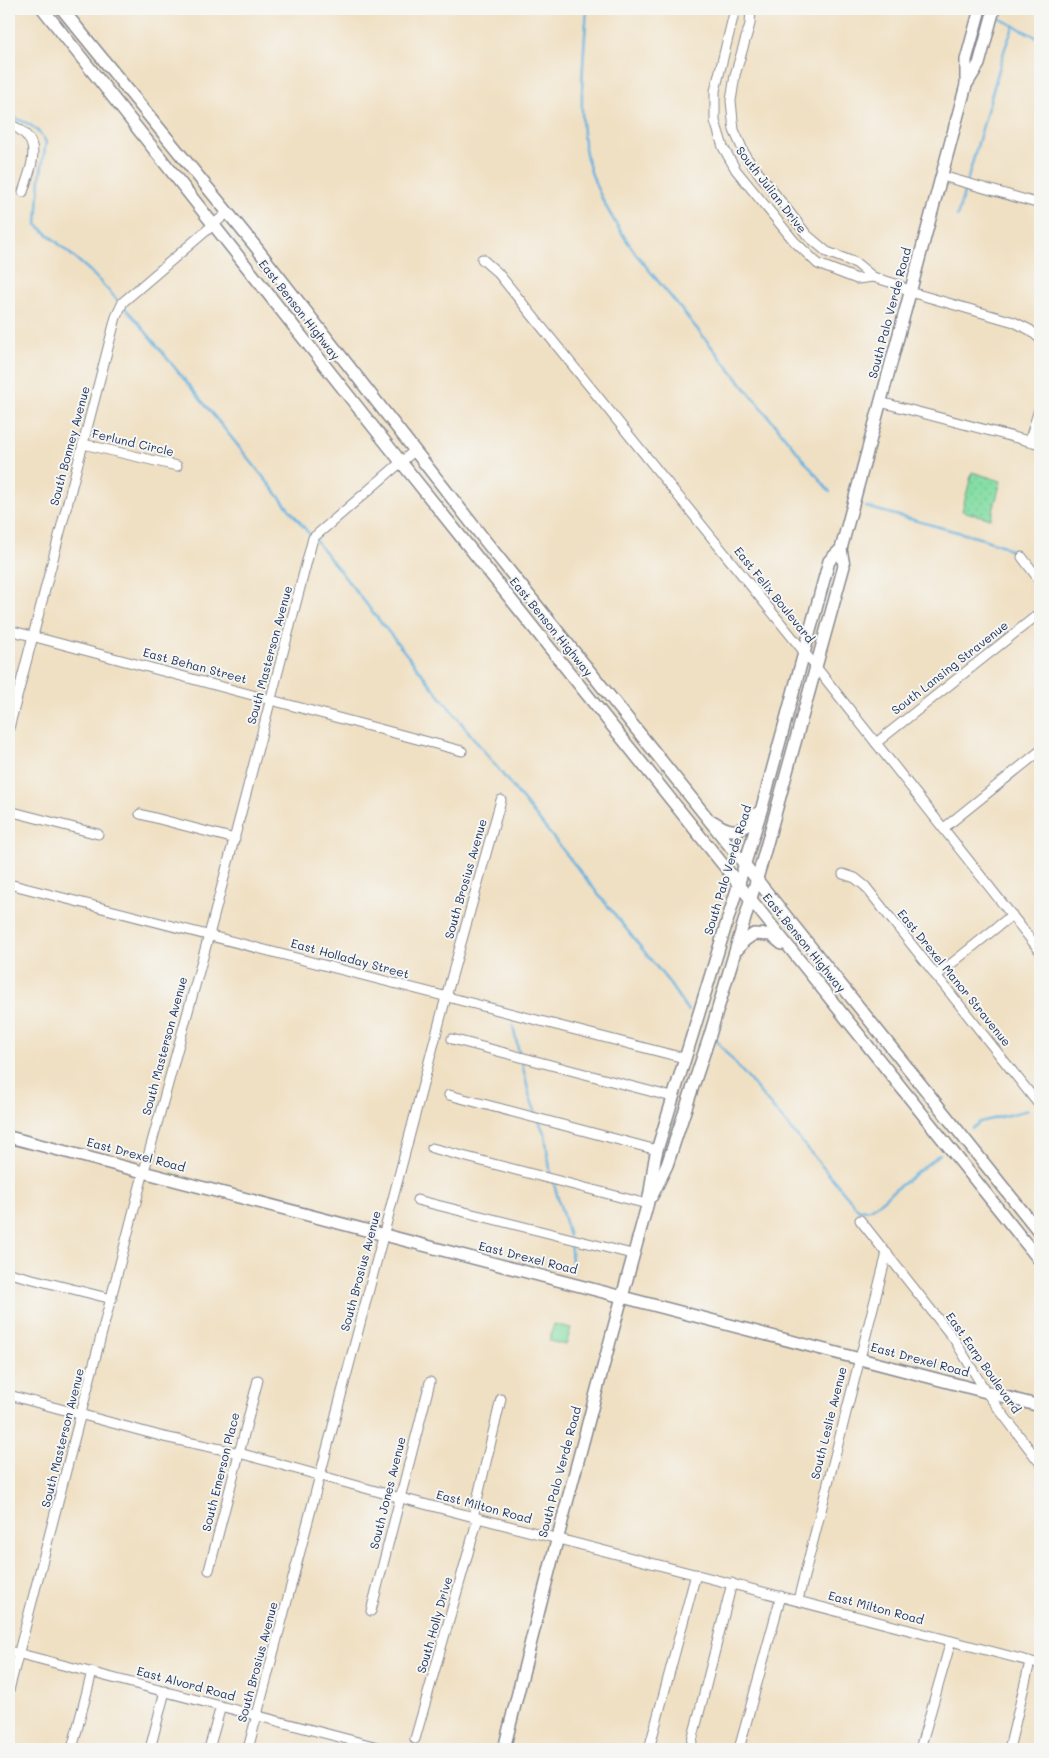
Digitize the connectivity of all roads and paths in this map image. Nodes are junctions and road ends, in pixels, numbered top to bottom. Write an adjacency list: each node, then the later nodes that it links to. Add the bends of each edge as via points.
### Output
1 (42, 9): 16 (main road, East Benson Highway)
2 (62, 9): 14 (main road, East Benson Highway)
3 (735, 9): 7 (street, South Julian Drive)
4 (751, 9): 8 (street, South Julian Drive)
5 (980, 9): 9 (main road, South Palo Verde Road, via 966,60)
6 (994, 9): 9 (main road, South Palo Verde Road, via 979,64)
7 (723, 60): 8 (street); 17 (street, South Julian Drive, via 715,91 715,121 723,147 736,170)
8 (738, 64): 15 (street, South Julian Drive, via 731,101 734,130 746,157)
9 (966, 85): 11 (main road, South Palo Verde Road)
10 (9, 124): 12 (street, via 29,138 34,150)
11 (942, 176): 13 (street); 20 (main road, South Palo Verde Road)
12 (23, 192)
13 (1040, 204)
14 (227, 213): 16 (street, South Bonney Avenue); 27 (main road, East Benson Highway)
15 (793, 217): 17 (street); 19 (street, South Julian Drive, via 827,252 856,263)
16 (213, 223): 25 (street, South Bonney Avenue, via 123,302 116,317); 28 (main road, East Benson Highway)
17 (785, 230): 19 (street, South Julian Drive, via 818,264 857,279)
18 (482, 260): 38 (street, East Felix Boulevard, via 498,273)
19 (873, 277): 20 (street, South Julian Drive)
20 (910, 292): 21 (street, South Julian Drive, via 1014,322); 22 (main road, South Palo Verde Road)
21 (1040, 339)
22 (880, 402): 24 (street); 30 (main road, South Palo Verde Road)
23 (1040, 406): 24 (street)
24 (1029, 442): 26 (street)
25 (83, 444): 29 (street, Ferlund Circle); 36 (street, South Bonney Avenue)
26 (1040, 444)
27 (414, 451): 28 (street, South Masterson Avenue); 35 (main road, East Benson Highway)
28 (401, 462): 37 (main road, East Benson Highway); 40 (street, South Masterson Avenue, via 313,538)
29 (177, 466)
30 (841, 549): 38 (main road, South Palo Verde Road, via 829,561); 39 (main road, South Palo Verde Road, via 844,566)
31 (1022, 557): 32 (street)
32 (1040, 581)
33 (1040, 613): 42 (street, South Lansing Stravenue)
34 (9, 630): 36 (street, East Behan Street)
35 (558, 631): 37 (main road); 49 (main road, East Benson Highway)
36 (32, 636): 40 (street, East Behan Street); 41 (street, South Bonney Avenue)
37 (545, 643): 57 (main road, East Benson Highway)
38 (805, 653): 39 (street, East Felix Boulevard); 46 (main road, South Palo Verde Road)
39 (816, 668): 42 (street, East Felix Boulevard); 55 (main road, South Palo Verde Road)
40 (271, 699): 43 (street, East Behan Street); 52 (street, South Masterson Avenue)
41 (9, 728)
42 (876, 743): 50 (street, East Felix Boulevard)
43 (462, 751)
44 (1040, 751): 50 (street)
45 (501, 800): 65 (street, South Brosius Avenue)
46 (764, 800): 49 (main road, via 749,826 738,830 720,826); 53 (main road, South Palo Verde Road)
47 (9, 811): 51 (street)
48 (140, 814): 52 (street)
49 (704, 814): 53 (main road, East Benson Highway)
50 (944, 828): 59 (street, East Felix Boulevard)
51 (98, 834)
52 (235, 839): 60 (street, South Masterson Avenue)
53 (745, 865): 55 (main road, East Benson Highway); 57 (main road, South Palo Verde Road)
54 (843, 874): 64 (street, East Drexel Manor Stravenue, via 865,886)
55 (756, 879): 58 (main road, South Palo Verde Road); 78 (main road, East Benson Highway)
56 (9, 884): 60 (street, East Holladay Street)
57 (738, 884): 58 (main road, East Benson Highway); 67 (main road, South Palo Verde Road)
58 (750, 898): 62 (main road, South Palo Verde Road); 63 (main road, East Benson Highway)
59 (1012, 915): 61 (street, East Felix Boulevard); 64 (street)
60 (209, 935): 65 (street, East Holladay Street); 74 (street, South Masterson Avenue)
61 (1040, 951)
62 (734, 954): 63 (main road, via 744,941 754,934 763,933 771,935); 76 (main road, South Palo Verde Road, via 667,1165)
63 (798, 958): 82 (main road, East Benson Highway)
64 (936, 976): 70 (street, East Drexel Manor Stravenue)
65 (446, 997): 67 (street, East Holladay Street); 79 (street, South Brosius Avenue)
66 (452, 1040): 69 (street)
67 (684, 1058): 69 (main road, South Palo Verde Road)
68 (449, 1095): 73 (street)
69 (672, 1097): 73 (main road, South Palo Verde Road)
70 (1040, 1106)
71 (9, 1137): 74 (main road, East Drexel Road)
72 (432, 1148): 76 (street)
73 (657, 1150): 76 (main road, South Palo Verde Road)
74 (144, 1171): 79 (main road, East Drexel Road); 85 (street, South Masterson Avenue)
75 (417, 1200): 81 (street)
76 (648, 1204): 81 (main road, South Palo Verde Road)
77 (860, 1220): 80 (street, East Earp Boulevard)
78 (1040, 1233)
79 (383, 1236): 84 (main road, East Drexel Road); 96 (street, South Brosius Avenue)
80 (887, 1253): 86 (street, South Leslie Avenue); 89 (street, East Earp Boulevard, via 954,1339)
81 (632, 1254): 84 (main road, South Palo Verde Road)
82 (1040, 1261)
83 (9, 1273): 85 (street)
84 (621, 1296): 86 (main road, East Drexel Road); 99 (main road, South Palo Verde Road)
85 (112, 1299): 93 (street, South Masterson Avenue)
86 (858, 1358): 89 (main road, East Drexel Road); 104 (street, South Leslie Avenue)
87 (258, 1380): 94 (street, South Emerson Place)
88 (430, 1382): 97 (street, South Jones Avenue)
89 (986, 1392): 92 (main road, East Drexel Road); 95 (street, East Earp Boulevard)
90 (9, 1395): 93 (street, East Milton Road)
91 (500, 1399): 98 (street, South Holly Drive)
92 (1040, 1406)
93 (81, 1415): 94 (street, East Milton Road); 108 (street, South Masterson Avenue)
94 (239, 1453): 96 (street, East Milton Road); 100 (street, South Emerson Place)
95 (1040, 1463)
96 (319, 1475): 97 (street, East Milton Road); 115 (street, South Brosius Avenue)
97 (400, 1498): 98 (street, East Milton Road); 105 (street, South Jones Avenue)
98 (476, 1517): 99 (street, East Milton Road); 116 (street, South Holly Drive)
99 (557, 1538): 101 (street, East Milton Road); 122 (main road, South Palo Verde Road)
100 (209, 1570)
101 (696, 1574): 102 (street, East Milton Road); 123 (street)
102 (732, 1583): 103 (street, East Milton Road); 124 (street)
103 (781, 1596): 104 (street, East Milton Road); 125 (street)
104 (798, 1600): 106 (street, East Milton Road)
105 (371, 1611)
106 (951, 1641): 109 (street, East Milton Road); 126 (street)
107 (9, 1651): 108 (street, East Alvord Road)
108 (18, 1653): 111 (street, East Alvord Road); 112 (street, South Masterson Avenue)
109 (1030, 1662): 110 (street, East Milton Road); 127 (street)
110 (1040, 1664)
111 (92, 1672): 113 (street, East Alvord Road); 117 (street)
112 (9, 1690)
113 (165, 1691): 114 (street, East Alvord Road); 118 (street)
114 (221, 1706): 115 (street, East Alvord Road); 119 (street)
115 (257, 1716): 120 (street, South Brosius Avenue); 121 (street, East Alvord Road)
116 (415, 1739)
117 (72, 1749)
118 (150, 1749)
119 (209, 1749)
120 (248, 1749)
121 (385, 1749)
122 (504, 1749)
123 (649, 1749)
124 (690, 1749)
125 (739, 1749)
126 (920, 1749)
127 (1009, 1749)

